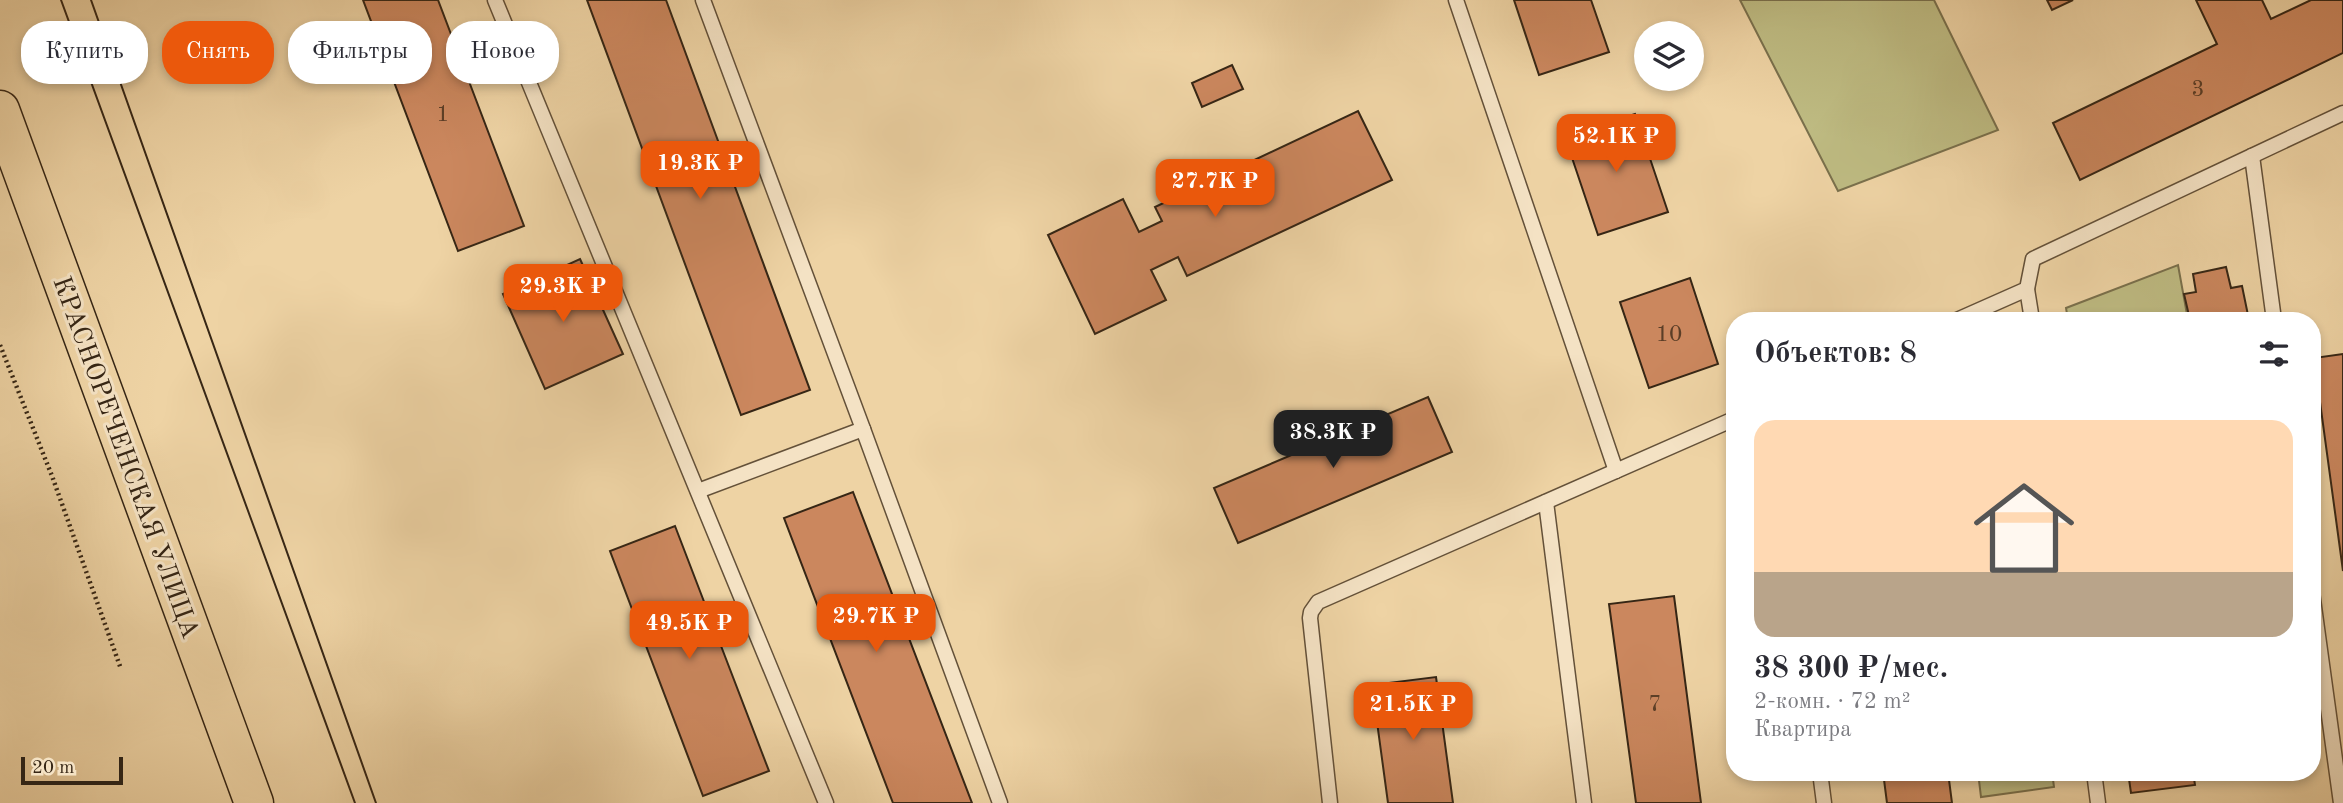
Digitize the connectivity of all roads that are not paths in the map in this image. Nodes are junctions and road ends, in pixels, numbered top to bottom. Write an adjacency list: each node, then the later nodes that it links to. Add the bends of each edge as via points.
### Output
1 (495, 0): 14 (lane)
2 (703, 0): 12 (lane)
3 (1456, 0): 13 (lane)
4 (0, 110): 19 (main road, КРАСНОРЕЧЕНСКАЯ УЛИЦА)
5 (2343, 113): 6 (lane)
6 (2252, 156): 7 (lane, via 2033,259); 10 (lane)
7 (2027, 289): 8 (lane); 9 (lane)
8 (1975, 312)
9 (2031, 312)
10 (2273, 312)
11 (1726, 423): 13 (lane)
12 (863, 429): 14 (lane); 21 (lane)
13 (1616, 471): 15 (lane)
14 (698, 491): 20 (lane)
15 (1546, 502): 22 (lane, via 1314,606 1310,618); 23 (lane)
16 (2321, 657): 26 (lane)
17 (1821, 781): 24 (lane)
18 (2095, 781): 25 (lane)
19 (254, 803)
20 (826, 803)
21 (1000, 803)
22 (1330, 803)
23 (1584, 803)
24 (1824, 803)
25 (2098, 803)
26 (2341, 803)

